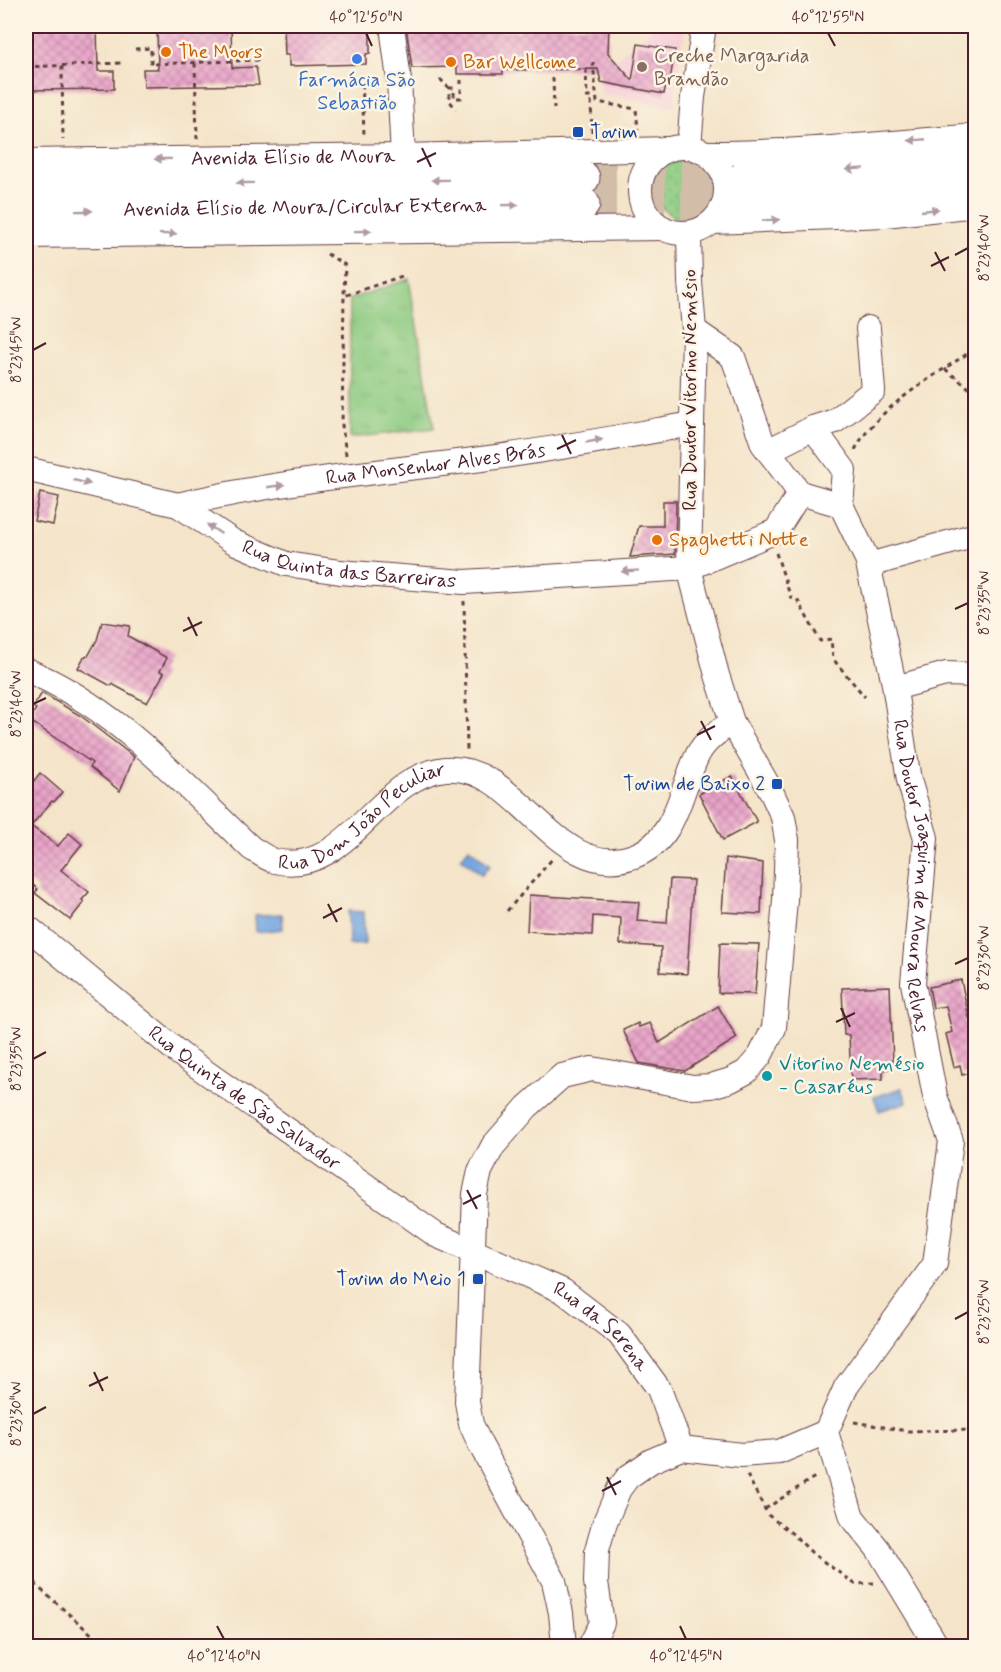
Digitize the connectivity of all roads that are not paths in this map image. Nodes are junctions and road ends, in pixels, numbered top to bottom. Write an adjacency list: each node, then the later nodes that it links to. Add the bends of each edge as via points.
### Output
1 (704, 26): 4 (street)
2 (392, 27): 6 (street)
3 (975, 134): 4 (street, Avenida Elísio de Moura, one-way to 4, via 738,153)
4 (688, 150): 6 (street, Avenida Elísio de Moura); 12 (street, via 716,162 723,173 726,199); 13 (street, via 656,156 647,166 641,187 644,207)
5 (975, 155): 8 (highway, one-way to 8, via 746,189 881,195)
6 (403, 156): 7 (street, Avenida Elísio de Moura, one-way to 7)
7 (26, 160)
8 (975, 182)
9 (26, 186): 11 (highway, Avenida Elísio de Moura/Circular Externa, one-way to 9, via 583,191)
10 (975, 205): 12 (street, one-way to 10, via 885,215)
11 (26, 212)
12 (713, 222): 14 (street)
13 (663, 228): 14 (street); 15 (street, one-way to 13)
14 (689, 233): 17 (street, Rua Doutor Vitorino Nemésio)
15 (26, 236)
16 (868, 328): 19 (street, via 873,391 835,421)
17 (694, 330): 18 (street, Rua Doutor Vitorino Nemésio); 20 (street, via 733,357)
18 (692, 424): 23 (street, Rua Monsenhor Alves Brás, one-way to 18, via 231,492 491,458); 27 (street, Rua Doutor Vitorino Nemésio)
19 (813, 428): 20 (street); 24 (street, via 844,470)
20 (768, 451): 22 (street)
21 (26, 469): 23 (street, Rua Quinta das Barreiras, one-way to 23)
22 (800, 493): 24 (street); 27 (street, Rua Quinta das Barreiras, via 776,531)
23 (178, 505): 27 (street, Rua Quinta das Barreiras, one-way to 23, via 464,582 340,572 286,564 234,542)
24 (841, 505): 26 (street, Rua Doutor Joaquim de Moura Relvas)
25 (975, 535): 26 (street)
26 (868, 565): 30 (street, Rua Doutor Joaquim de Moura Relvas)
27 (689, 568): 31 (street, Rua Doutor Vitorino Nemésio)
28 (26, 670): 31 (street, Rua Dom João Peculiar, via 53,681 130,733 251,848 274,861 316,858 334,848 420,775 444,769 464,770 499,788 576,852 615,861 634,856 655,845 668,830 698,754)
29 (975, 675): 30 (street, via 946,674)
30 (895, 688): 34 (street, Rua Doutor Joaquim de Moura Relvas, via 909,780 926,838 913,983 935,1096 951,1141 935,1264 846,1387)
31 (732, 722): 33 (street, Rua Doutor Vitorino Nemésio, via 770,789 783,817 787,840 774,1028 760,1056 746,1072 711,1086 693,1088 592,1069 561,1076 527,1107 488,1154 475,1194)
32 (26, 926): 33 (street, Rua Quinta de São Salvador, via 180,1054 436,1235)
33 (473, 1251): 35 (street, Rua da Serena, via 563,1291 619,1334 658,1389); 36 (street, Rua Doutor Vitorino Nemésio, via 467,1402 471,1424 554,1581)
34 (828, 1426): 35 (street, via 779,1452 737,1455); 38 (street, via 852,1517 900,1582)
35 (681, 1448): 37 (street, via 628,1476 619,1489 597,1550 596,1582 602,1623)
36 (564, 1647)
37 (590, 1647)
38 (937, 1647)

